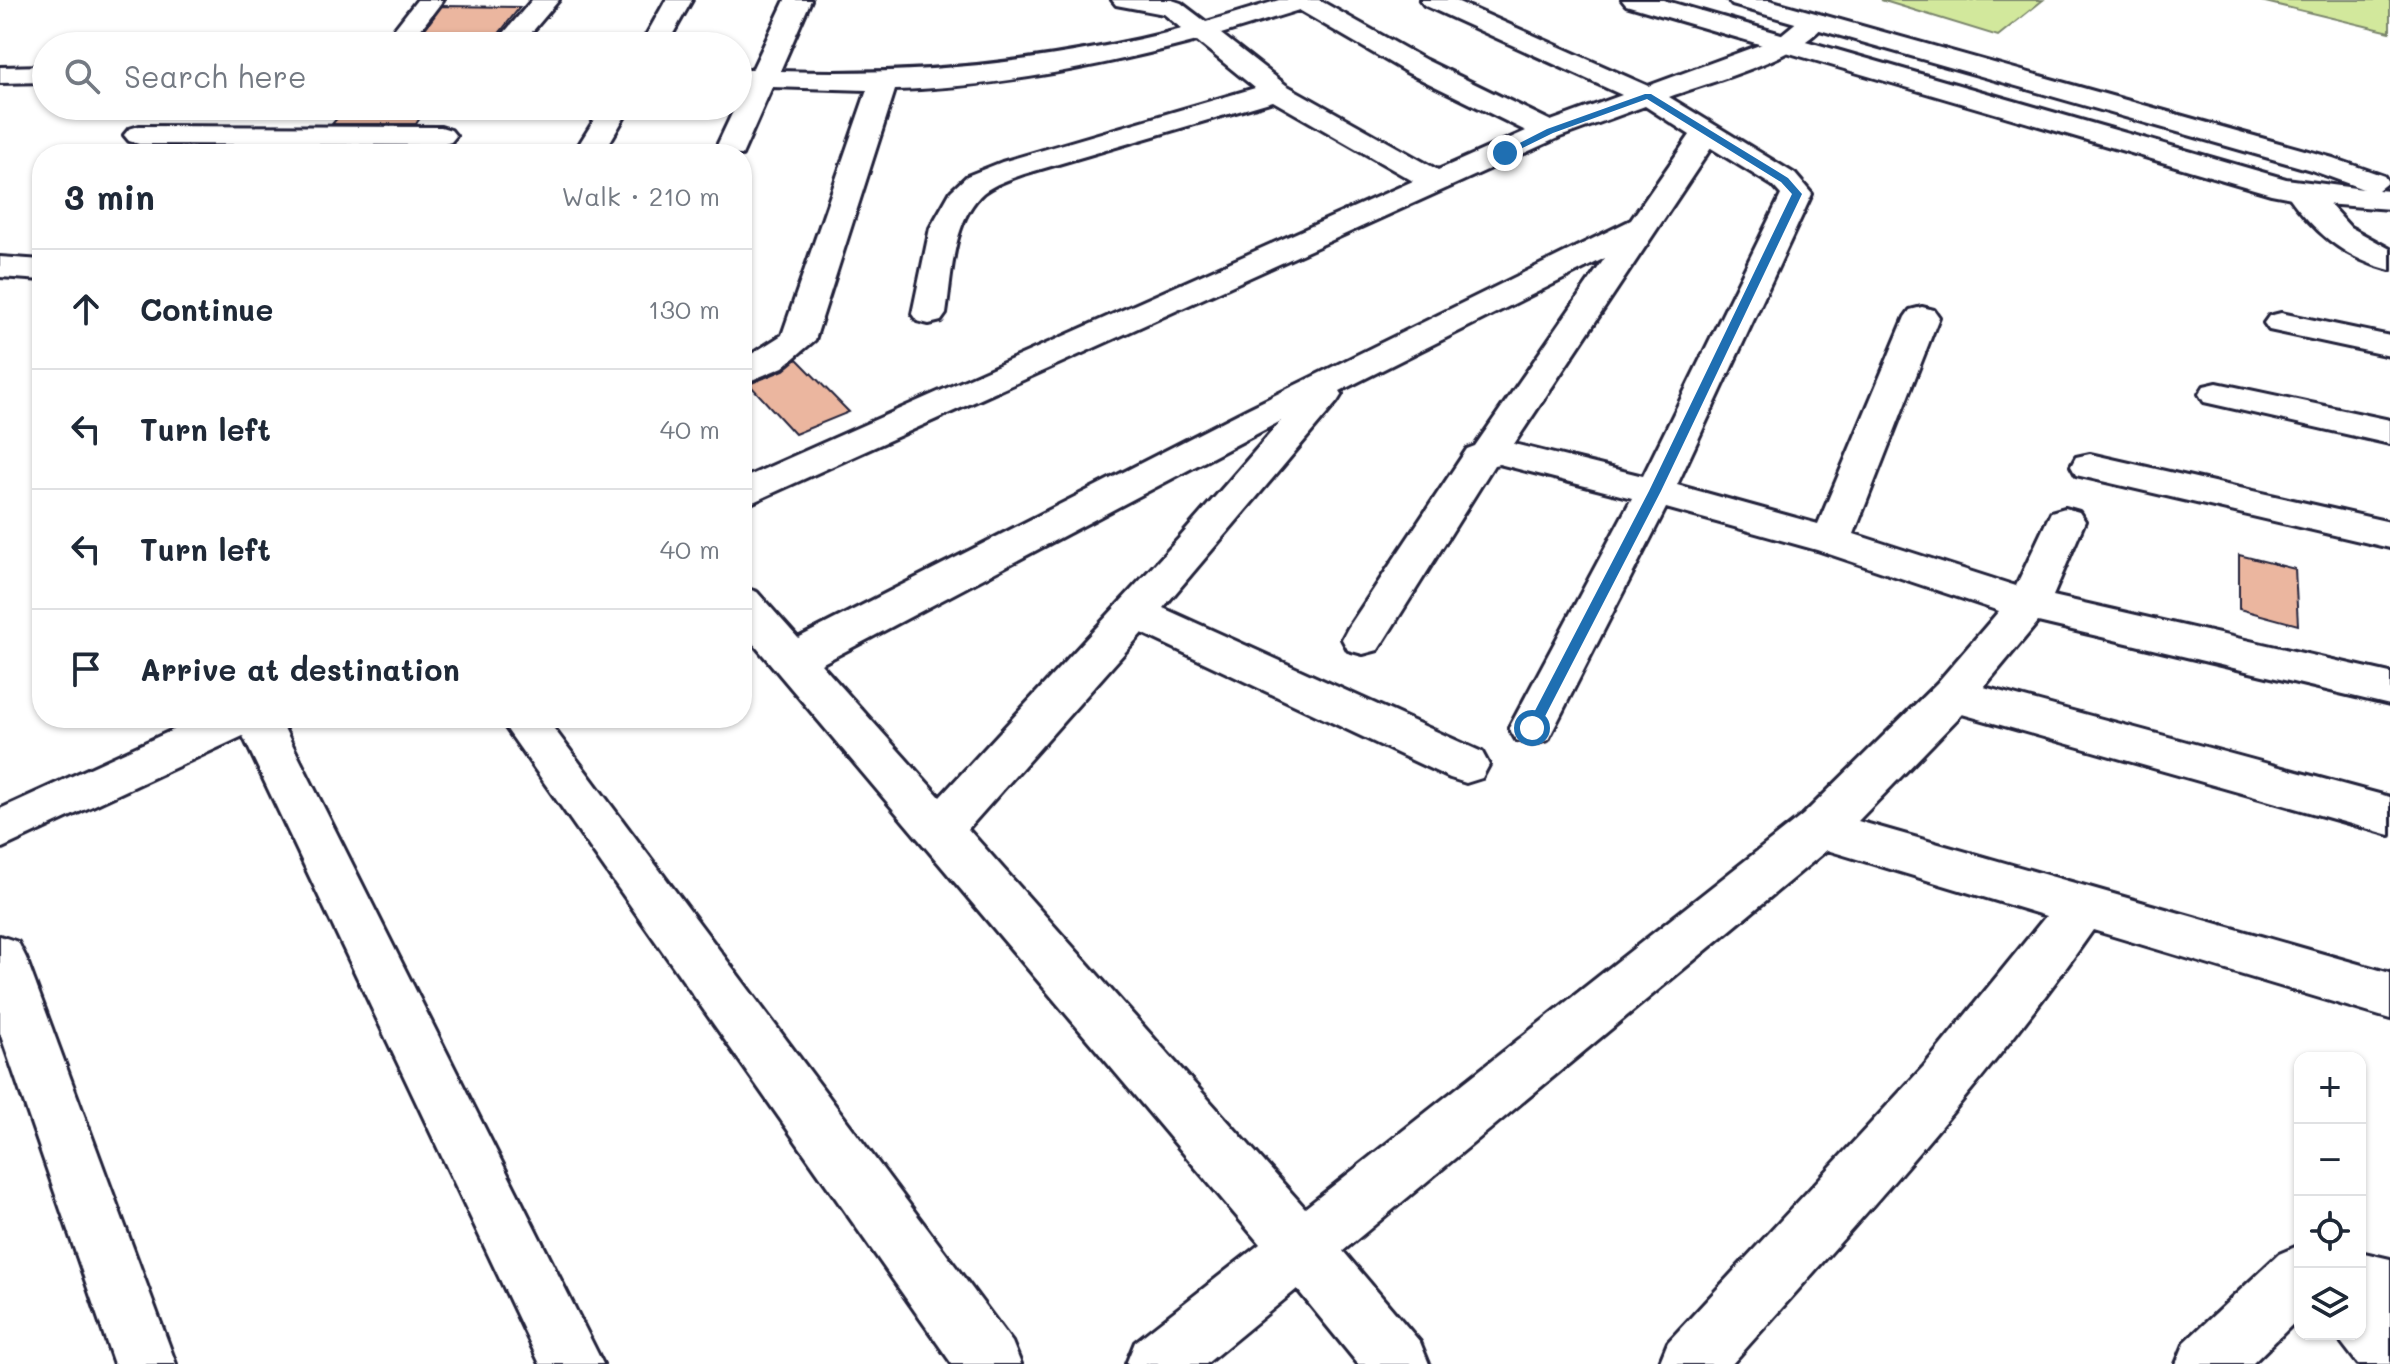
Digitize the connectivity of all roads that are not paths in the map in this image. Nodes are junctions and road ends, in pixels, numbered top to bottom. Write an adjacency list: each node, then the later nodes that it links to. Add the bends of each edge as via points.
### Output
1 (430, 0): 11 (street)
2 (546, 0): 12 (street)
3 (679, 0): 13 (street)
4 (798, 0): 18 (street)
5 (1125, 0): 14 (street, via 1172,8)
6 (1304, 0): 14 (street); 25 (street, via 1416,66)
7 (1433, 0): 22 (street)
8 (1635, 0): 15 (street)
9 (1741, 0): 10 (street)
10 (1814, 21): 15 (street); 32 (street, via 2322,164)
11 (405, 32)
12 (518, 32)
13 (661, 32)
14 (1204, 33): 20 (street, via 1061,65); 21 (street)
15 (1785, 45): 22 (street); 33 (street)
16 (32, 74): 17 (street)
17 (0, 75)
18 (752, 75)
19 (752, 78): 20 (street)
20 (884, 81): 43 (street, via 798,340)
21 (1276, 91): 31 (street); 39 (street, via 1013,168 974,185 957,203)
22 (1648, 96): 25 (street); 26 (street)
23 (609, 120): 29 (street)
24 (738, 120): 30 (street)
25 (1550, 131): 31 (street)
26 (1706, 133): 35 (street); 50 (street, via 1784,180 1797,194)
27 (139, 135): 28 (street)
28 (441, 135)
29 (594, 144)
30 (731, 144)
31 (1438, 183): 49 (street)
32 (2390, 189)
33 (2300, 191): 34 (street); 36 (street, via 2324,225)
34 (2390, 200)
35 (1642, 227): 44 (street); 47 (street)
36 (2390, 260)
37 (0, 267): 38 (street)
38 (32, 269)
39 (929, 314)
40 (1922, 317): 53 (street)
41 (2281, 323): 42 (street)
42 (2390, 346)
43 (752, 369)
44 (1336, 379): 55 (street); 58 (street)
45 (2217, 394): 46 (street)
46 (2390, 432)
47 (1490, 452): 50 (street); 57 (street, via 1480,457)
48 (2090, 466): 52 (street)
49 (752, 490)
50 (1655, 491): 53 (street); 64 (street)
51 (2065, 521): 54 (street)
52 (2390, 535)
53 (1831, 541): 54 (street)
54 (2028, 605): 59 (street); 60 (street)
55 (1135, 612): 65 (street); 69 (street)
56 (752, 614): 58 (street)
57 (1363, 639)
58 (792, 660): 69 (street)
59 (2390, 689)
60 (1953, 695): 66 (street); 67 (street)
61 (219, 728): 68 (street)
62 (262, 728): 80 (street)
63 (528, 728): 81 (street)
64 (1532, 728)
65 (1466, 765)
66 (2390, 816)
67 (1820, 829): 70 (street); 73 (street)
68 (0, 830)
69 (939, 830): 73 (street)
70 (2082, 906): 72 (street); 84 (street, via 2031,980 1950,1075)
71 (0, 958): 79 (street)
72 (2390, 996)
73 (1301, 1247): 82 (street); 83 (street)
74 (2294, 1281): 85 (street)
75 (2366, 1283): 76 (street)
76 (2390, 1289)
77 (2366, 1327): 78 (street)
78 (2390, 1354)
79 (145, 1364)
80 (572, 1364)
81 (990, 1364)
82 (1157, 1364)
83 (1398, 1364)
84 (1690, 1364)
85 (2207, 1364)

